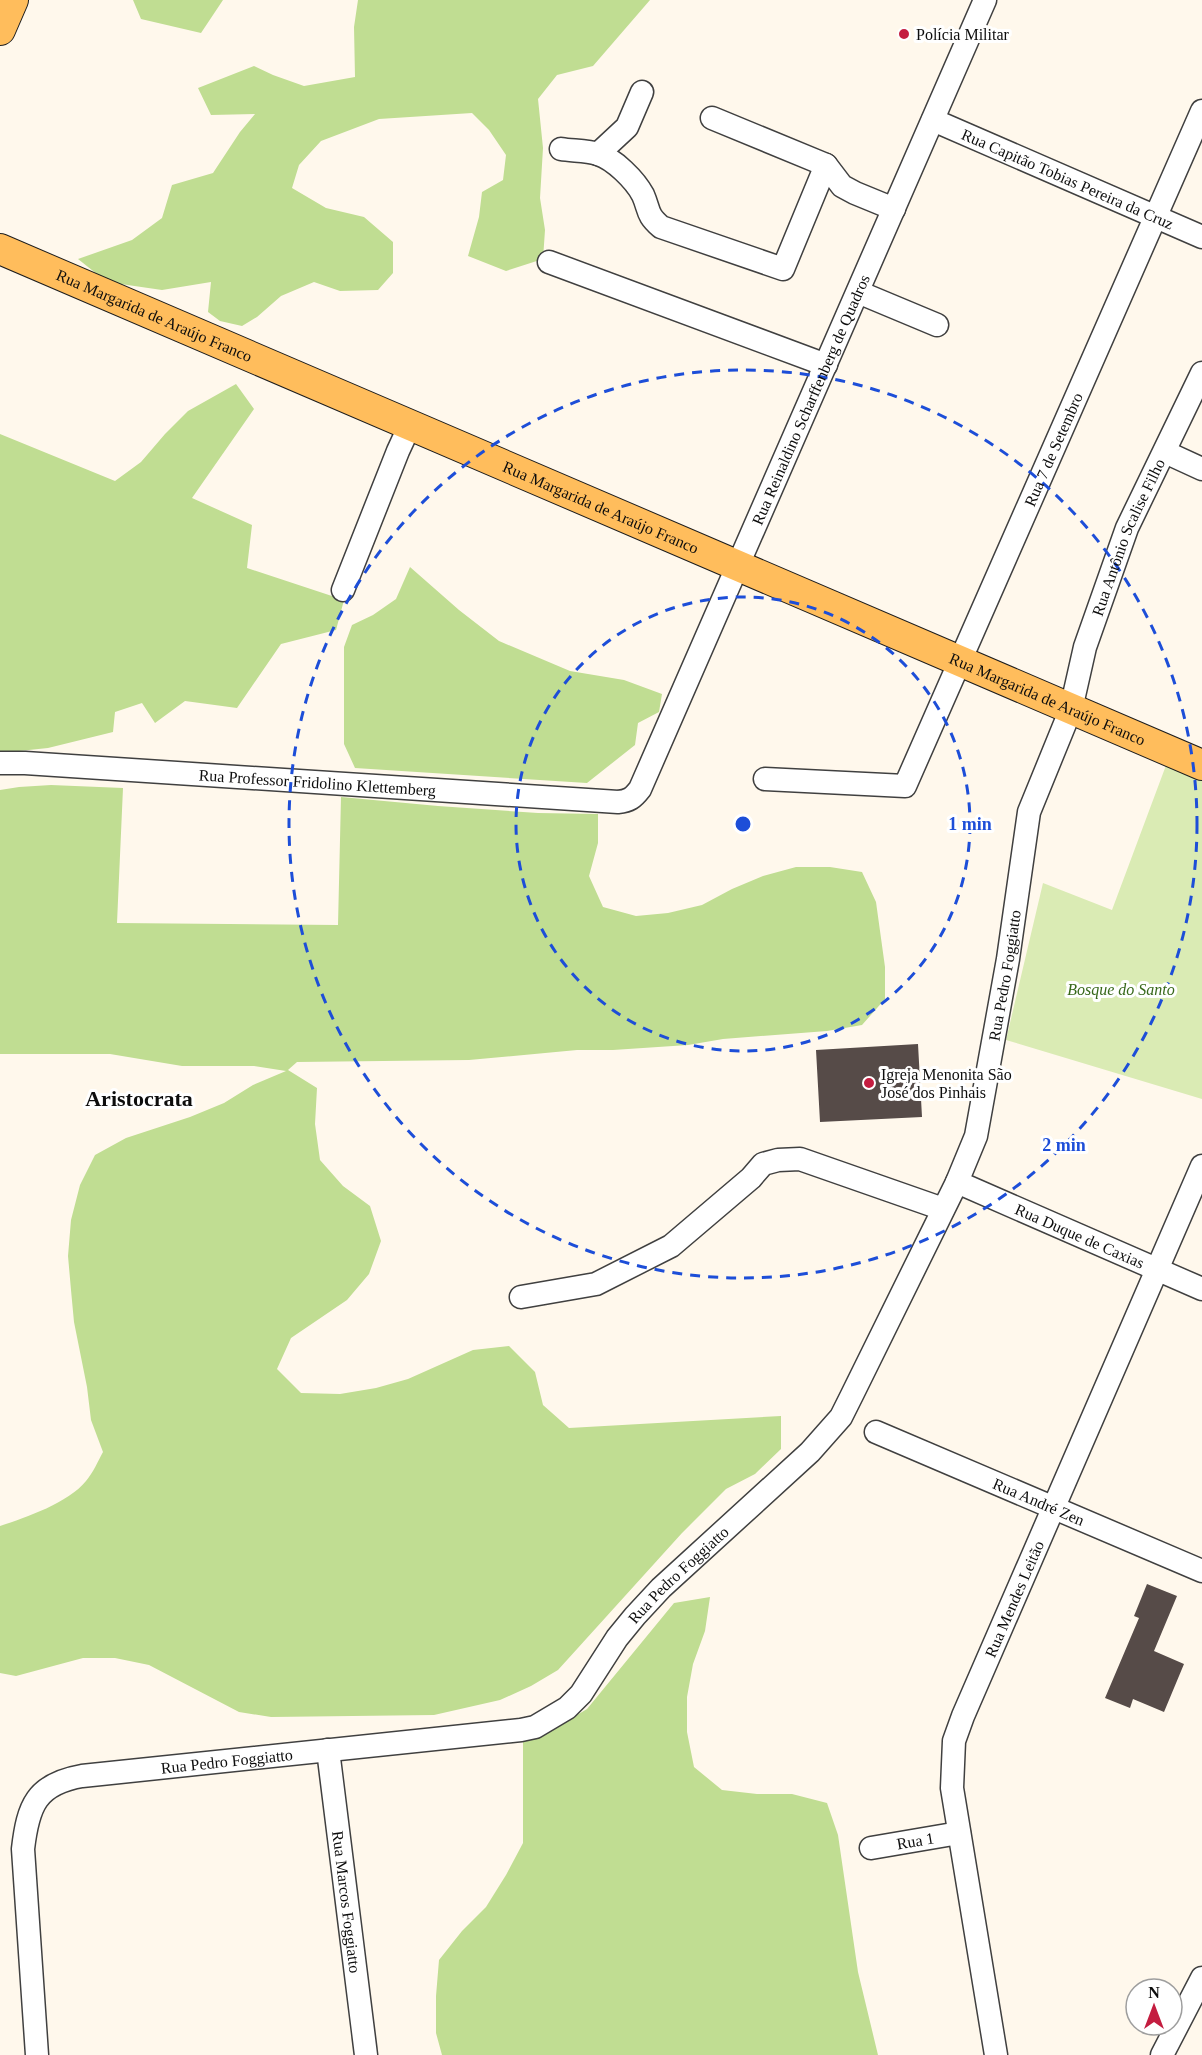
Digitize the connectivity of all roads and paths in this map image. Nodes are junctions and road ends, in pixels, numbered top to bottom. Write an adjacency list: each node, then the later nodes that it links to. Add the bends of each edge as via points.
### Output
1 (13, 0): 3 (main road)
2 (986, 0): 7 (street, Rua Reinaldino Scharffenberg de Quadros)
3 (0, 30)
4 (642, 92): 9 (street, via 627,127)
5 (1202, 111): 12 (street, Rua 7 de Setembro)
6 (712, 118): 10 (street)
7 (933, 120): 11 (street, Rua Reinaldino Scharffenberg de Quadros); 12 (street, Rua Capitão Tobias Pereira da Cruz)
8 (561, 149): 9 (street)
9 (598, 153): 10 (street, via 634,182 651,218 661,227 783,269)
10 (826, 165): 11 (street, via 842,186)
11 (894, 209): 16 (street, Rua Reinaldino Scharffenberg de Quadros)
12 (1155, 217): 13 (street, Rua Capitão Tobias Pereira da Cruz); 25 (street, Rua 7 de Setembro)
13 (1202, 237)
14 (0, 249): 20 (main road, Rua Margarida de Araújo Franco)
15 (549, 261): 18 (street)
16 (858, 292): 17 (street); 18 (street, Rua Reinaldino Scharffenberg de Quadros)
17 (937, 325)
18 (826, 365): 23 (street, Rua Reinaldino Scharffenberg de Quadros)
19 (1202, 373): 21 (street, Rua Antônio Scalise Filho)
20 (411, 425): 23 (main road, Rua Margarida de Araújo Franco); 24 (street)
21 (1164, 452): 22 (street); 26 (street, Rua Antônio Scalise Filho, via 1116,558 1085,647)
22 (1202, 469)
23 (738, 566): 25 (main road, Rua Margarida de Araújo Franco); 30 (street, Rua Reinaldino Scharffenberg de Quadros)
24 (343, 590)
25 (960, 661): 26 (main road, Rua Margarida de Araújo Franco); 29 (street, Rua 7 de Setembro, via 905,786)
26 (1071, 709): 28 (main road, Rua Margarida de Araújo Franco); 32 (street, Rua Pedro Foggiatto, via 1029,812 980,1119)
27 (0, 764): 30 (street, Rua Professor Fridolino Klettemberg, via 618,802)
28 (1202, 765)
29 (765, 779)
30 (634, 798)
31 (1202, 1166): 34 (street, Rua Mendes Leitão)
32 (957, 1182): 33 (street, Rua Pedro Foggiatto); 34 (street, Rua Duque de Caxias)
33 (943, 1209): 36 (street, via 800,1159 778,1160 763,1164 671,1246 597,1284); 40 (street, Rua Pedro Foggiatto, via 841,1417 810,1452 641,1609 567,1708 544,1723 521,1730)
34 (1157, 1269): 35 (street, Rua Duque de Caxias); 38 (street, Rua Mendes Leitão)
35 (1202, 1289)
36 (521, 1297)
37 (876, 1432): 38 (street, Rua André Zen)
38 (1053, 1508): 39 (street, Rua André Zen); 41 (street, Rua Mendes Leitão, via 954,1741 952,1788)
39 (1202, 1571)
40 (328, 1750): 44 (street, Rua Pedro Foggiatto, via 82,1776 62,1779 46,1789 31,1808 23,1849); 45 (street, Rua Marcos Foggiatto)
41 (959, 1833): 42 (street, Rua 1); 46 (street, Rua Mendes Leitão)
42 (871, 1848)
43 (1202, 1978): 47 (street)
44 (37, 2055)
45 (366, 2055)
46 (996, 2055)
47 (1162, 2055)

